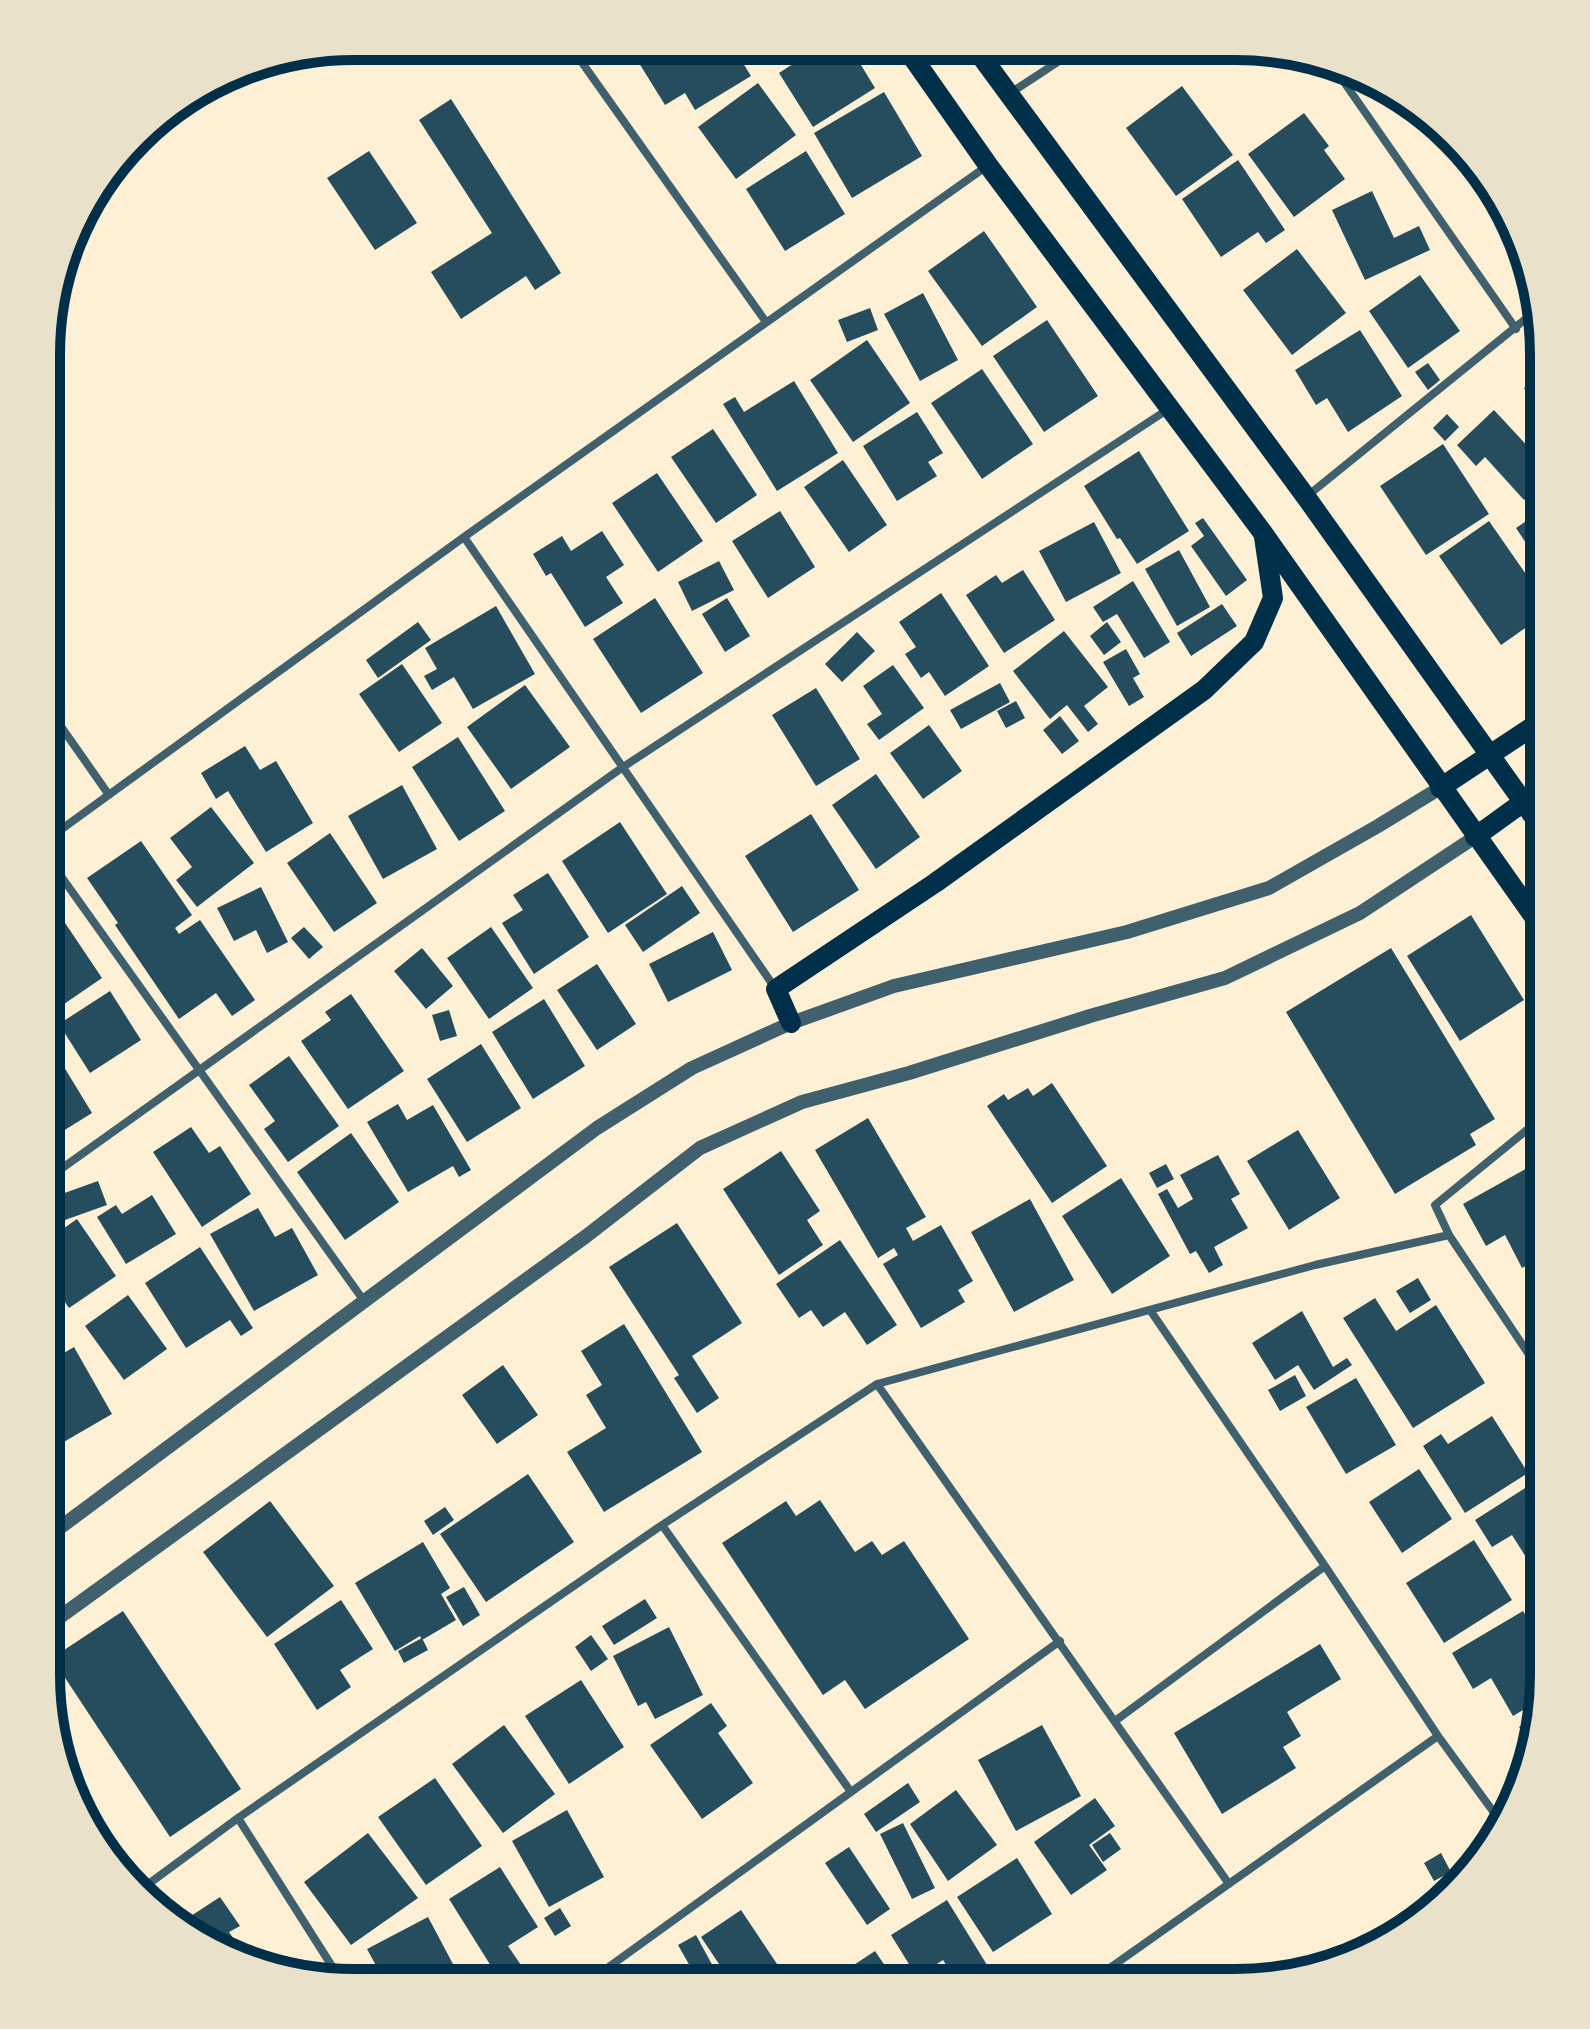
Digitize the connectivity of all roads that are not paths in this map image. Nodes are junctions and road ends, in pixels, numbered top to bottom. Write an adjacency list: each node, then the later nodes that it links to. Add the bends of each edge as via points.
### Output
1 (580, 60): 9 (street)
2 (914, 60): 7 (main road)
3 (984, 60): 6 (main road)
4 (1060, 60): 6 (street)
5 (1342, 80): 10 (street)
6 (1008, 94): 12 (main road)
7 (988, 165): 9 (street); 11 (main road)
8 (1527, 319): 10 (street)
9 (766, 322): 14 (street)
10 (1516, 329): 12 (street)
11 (1171, 407): 13 (main road); 18 (street)
12 (1306, 497): 17 (main road)
13 (1263, 533): 19 (main road); 28 (main road, via 1273,598 1254,642 1204,690 935,883)
14 (464, 537): 18 (street); 20 (street)
15 (60, 725): 20 (street)
16 (1530, 729): 17 (main road)
17 (1490, 756): 19 (main road); 22 (main road)
18 (623, 767): 28 (street); 30 (street)
19 (1440, 788): 25 (main road); 29 (street, via 1269,888 1127,932 894,986)
20 (109, 795): 24 (street)
21 (1530, 798): 22 (main road)
22 (1524, 802): 23 (main road); 25 (main road)
23 (1530, 811)
24 (60, 830)
25 (1475, 837): 27 (main road); 41 (street, via 1360,913 1225,978 802,1102 700,1148)
26 (60, 875): 30 (street)
27 (1530, 912)
28 (776, 989): 29 (main road)
29 (791, 1023): 34 (street, via 692,1068 597,1128)
30 (198, 1071): 32 (street); 34 (street)
31 (1530, 1127): 33 (street, via 1435,1205)
32 (60, 1170)
33 (1449, 1235): 35 (street); 36 (street)
34 (364, 1301): 39 (street)
35 (1150, 1310): 37 (street); 40 (street)
36 (1530, 1356)
37 (877, 1384): 38 (street); 42 (street)
38 (662, 1525): 45 (street); 47 (street)
39 (60, 1528)
40 (1325, 1566): 43 (street); 44 (street)
41 (60, 1617)
42 (1060, 1641): 43 (street); 45 (street)
43 (1115, 1721): 48 (street)
44 (1438, 1736): 46 (street); 48 (street)
45 (851, 1792): 51 (street)
46 (1495, 1814)
47 (238, 1818): 49 (street); 50 (street)
48 (1229, 1884): 52 (street)
49 (148, 1885)
50 (333, 1968)
51 (606, 1969)
52 (1108, 1969)

